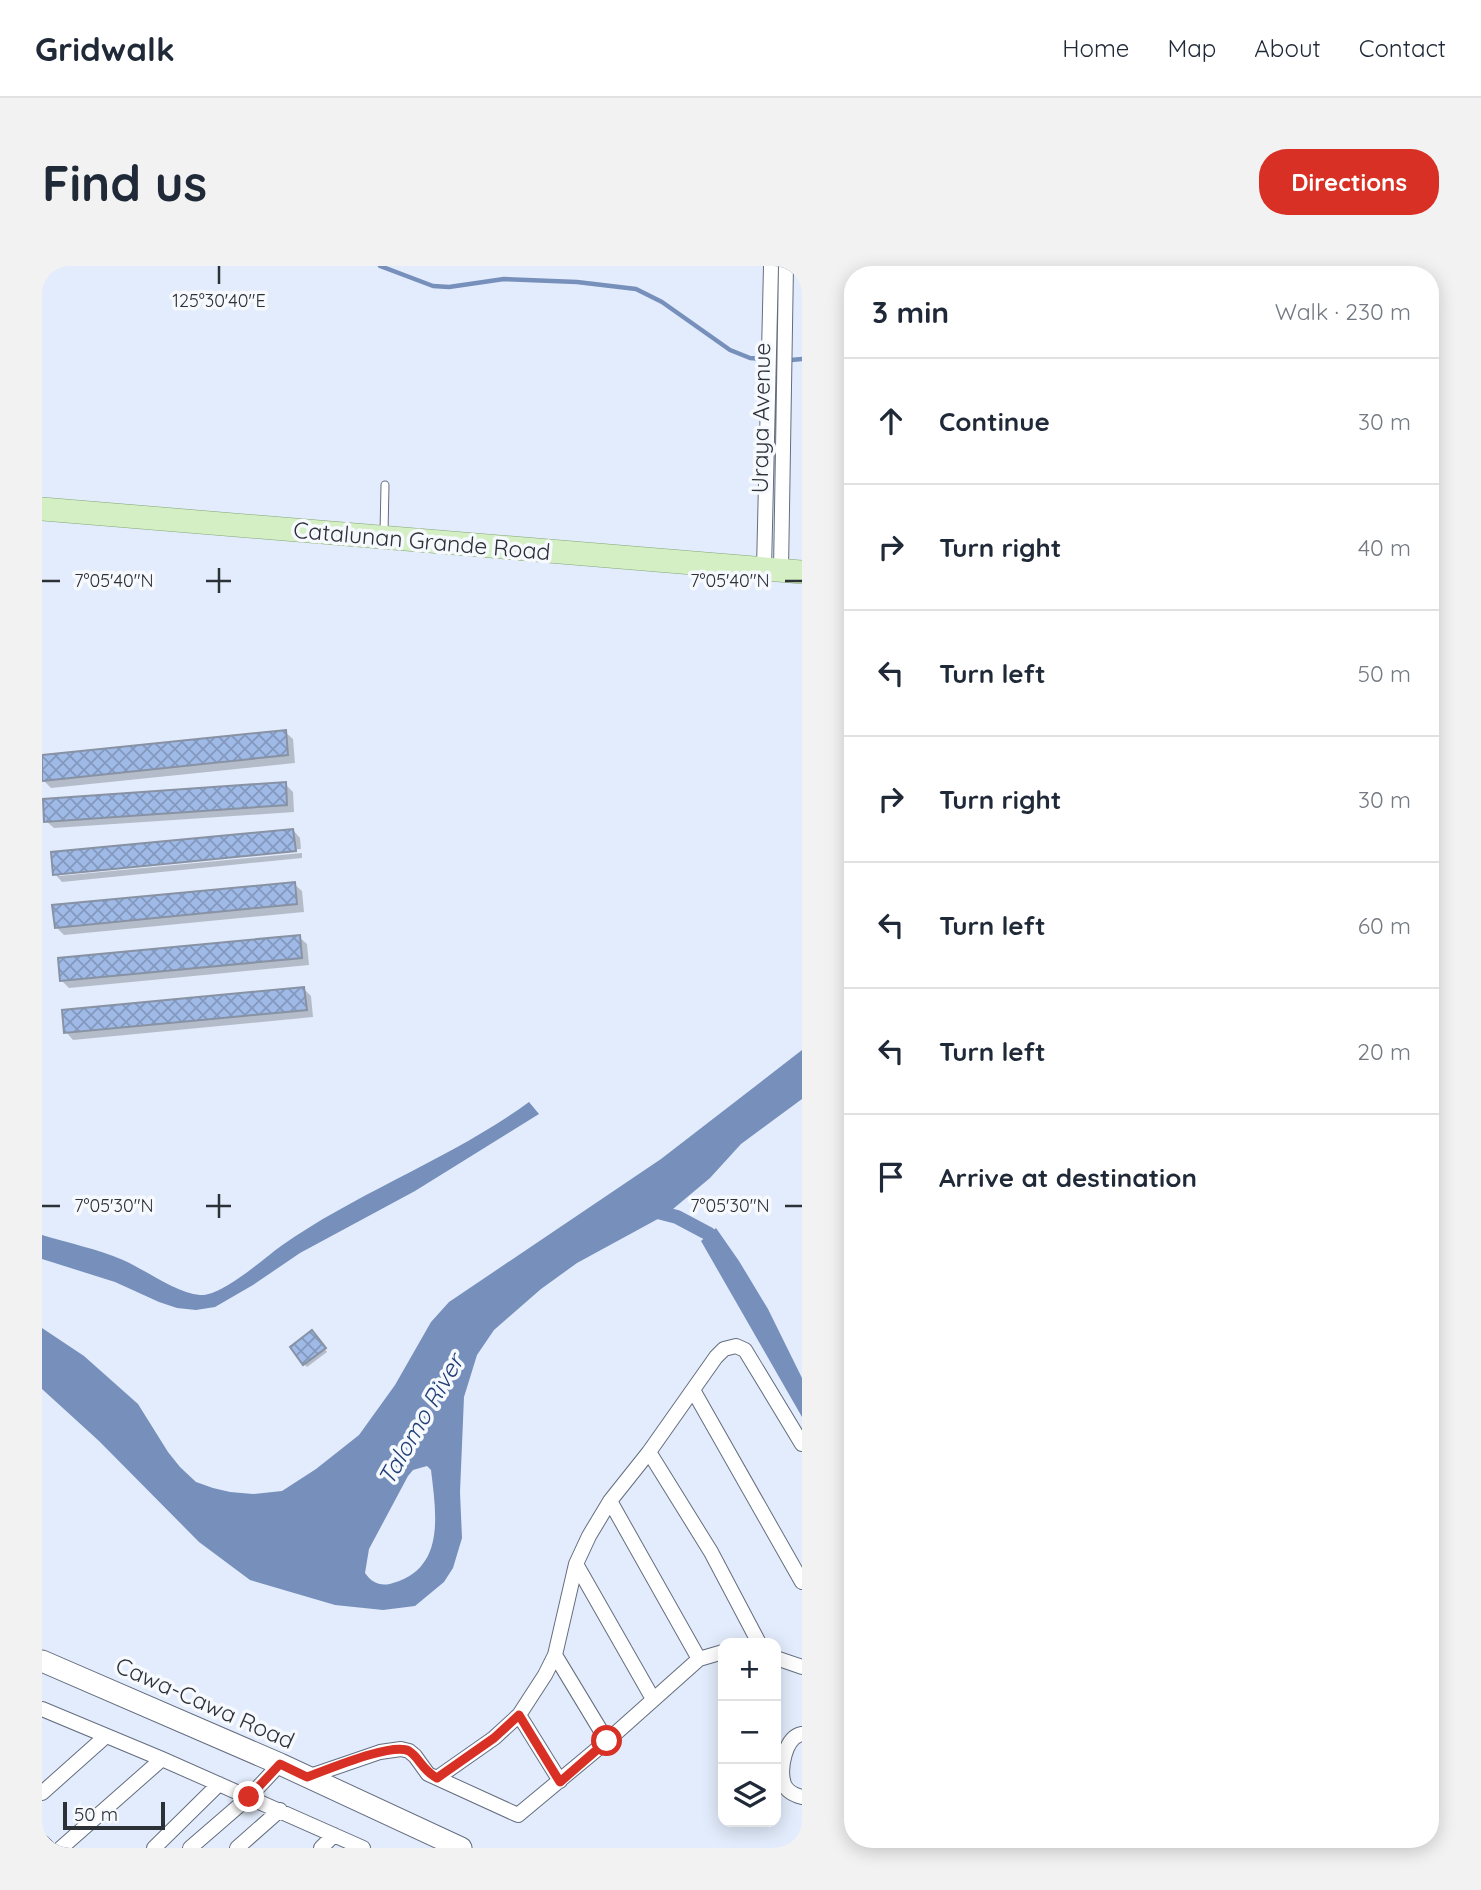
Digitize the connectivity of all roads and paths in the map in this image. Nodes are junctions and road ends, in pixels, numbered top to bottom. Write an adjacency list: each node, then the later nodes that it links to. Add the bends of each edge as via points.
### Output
1 (771, 266): 3 (street, Uraya Avenue)
2 (786, 266): 3 (street, Uraya Avenue)
3 (777, 327): 4 (street, Uraya Avenue); 5 (street, Uraya Avenue)
4 (768, 418): 5 (street); 8 (street, Uraya Avenue)
5 (783, 418): 9 (street, Uraya Avenue)
6 (385, 485): 10 (lane)
7 (42, 509): 10 (main road, Catalunan Grande Road)
8 (765, 509): 9 (street); 11 (street, Uraya Avenue)
9 (782, 510): 11 (street, Uraya Avenue)
10 (384, 538): 11 (main road, Catalunan Grande Road)
11 (782, 570)
12 (693, 1390): 13 (street, via 724,1349 741,1347); 14 (street); 17 (street)
13 (802, 1444)
14 (649, 1452): 15 (street); 18 (street)
15 (610, 1501): 16 (street); 21 (street)
16 (576, 1564): 20 (street); 25 (street)
17 (802, 1582)
18 (757, 1638)
19 (718, 1654): 21 (street)
20 (555, 1655): 26 (street); 30 (street)
21 (699, 1659): 25 (street)
22 (781, 1660): 24 (street)
23 (42, 1661): 32 (street, Cawa-Cawa Road)
24 (802, 1667)
25 (653, 1699): 30 (street)
26 (519, 1715): 34 (street); 35 (street)
27 (46, 1716): 29 (street)
28 (802, 1734): 39 (street, via 790,1740 783,1774 789,1792)
29 (106, 1736): 31 (street); 37 (street)
30 (607, 1741): 35 (street)
31 (162, 1759): 36 (street); 44 (street)
32 (280, 1764): 33 (street, Cawa-Cawa Road); 38 (street)
33 (307, 1777): 34 (street, via 401,1749); 50 (street, Cawa-Cawa Road)
34 (437, 1778): 35 (street, via 518,1815)
35 (560, 1782)
36 (219, 1784): 38 (street); 45 (street)
37 (42, 1793)
38 (249, 1797): 40 (street); 46 (street)
39 (802, 1797)
40 (280, 1810): 41 (street); 47 (street)
41 (334, 1835): 48 (street); 49 (street)
42 (42, 1842): 43 (street)
43 (48, 1848)
44 (61, 1848)
45 (154, 1848)
46 (190, 1848)
47 (237, 1848)
48 (321, 1848)
49 (363, 1848)
50 (461, 1848)

